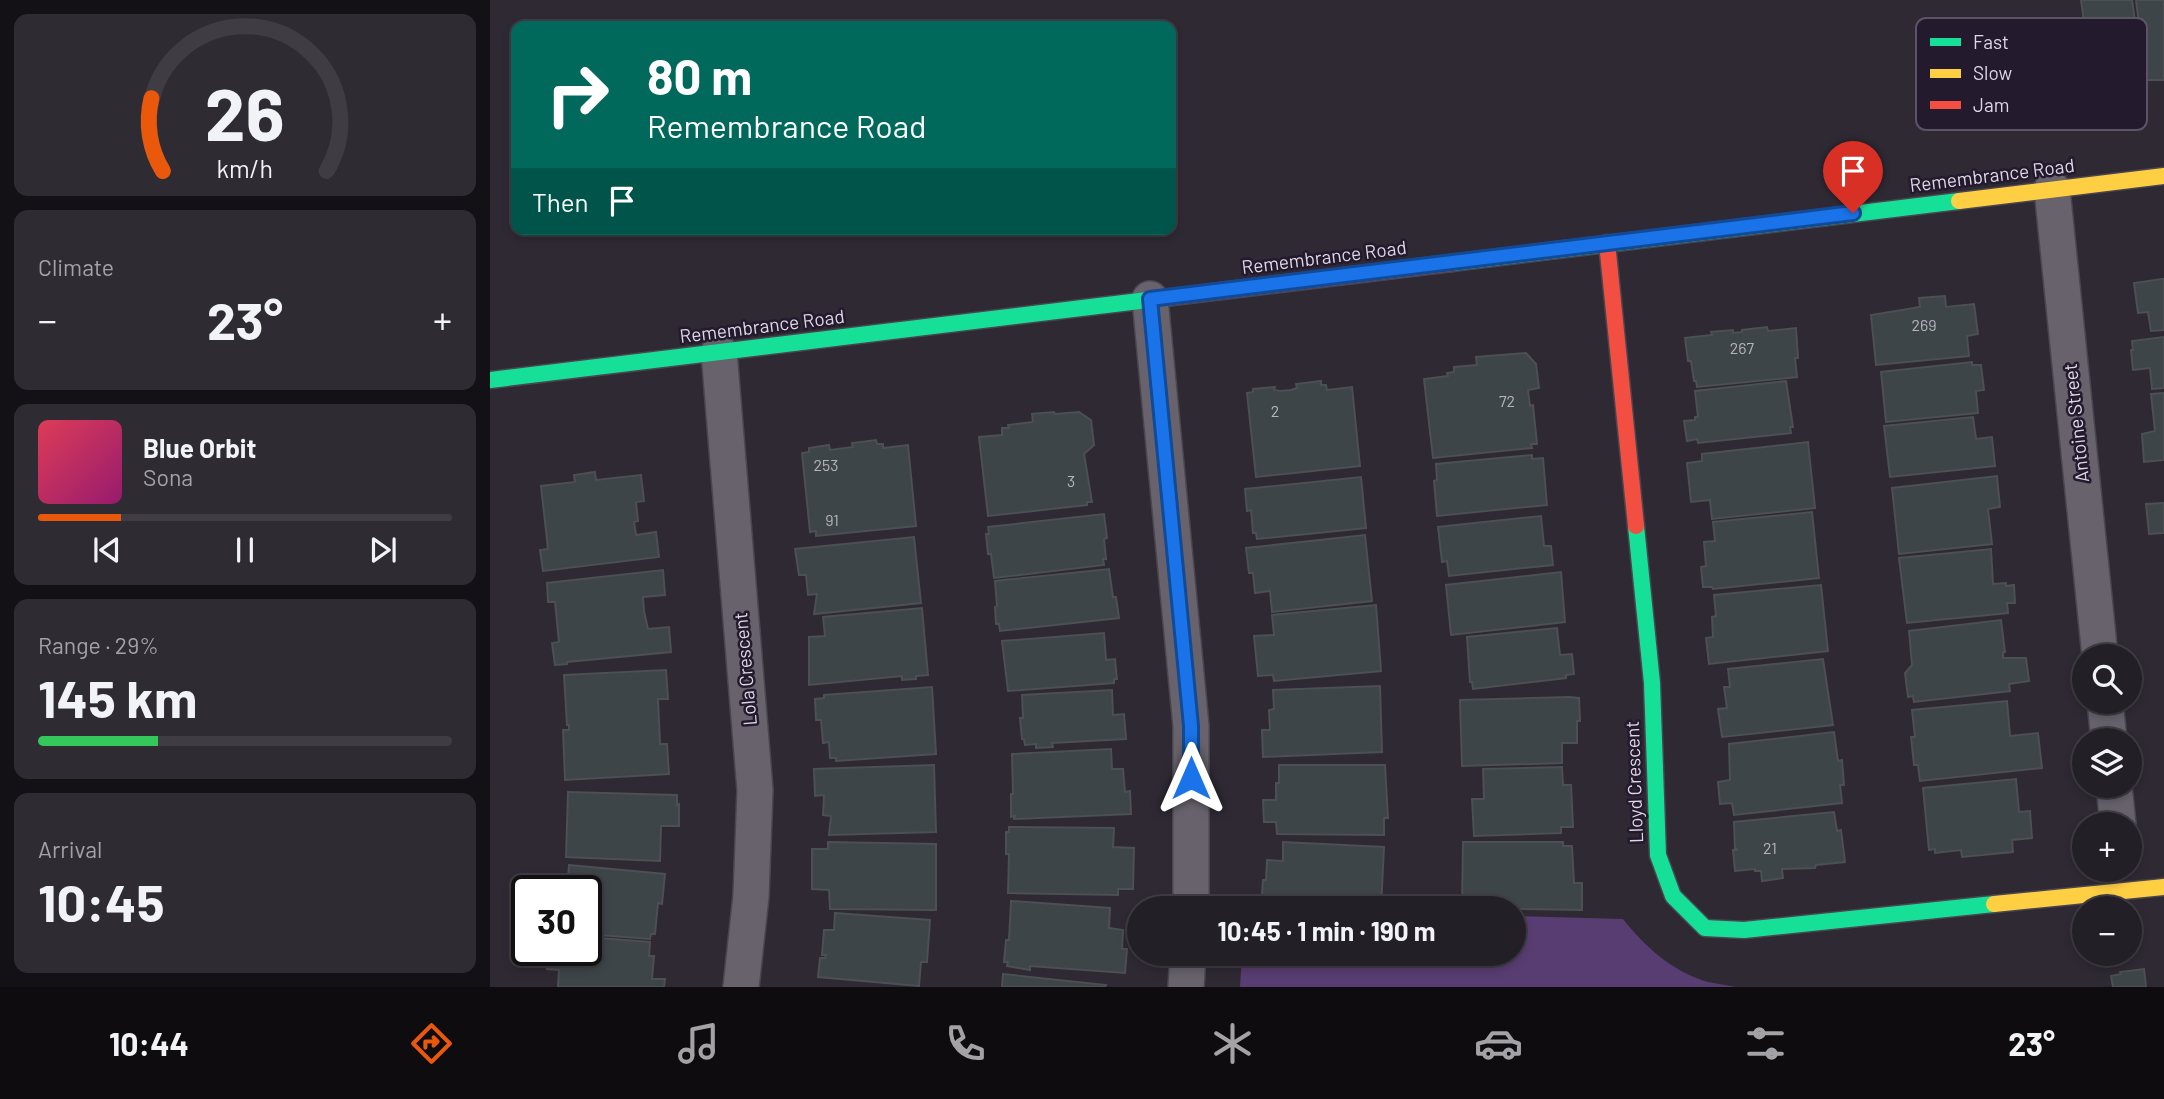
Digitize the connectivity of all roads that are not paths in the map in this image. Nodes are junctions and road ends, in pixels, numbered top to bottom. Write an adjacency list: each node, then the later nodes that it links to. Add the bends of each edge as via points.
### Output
1 (2164, 176): 2 (street, Remembrance Road)
2 (2052, 189): 3 (street, Remembrance Road); 7 (street, Antoine Street)
3 (1607, 243): 4 (street, Remembrance Road); 8 (street, Lloyd Crescent, via 1652,683 1658,855 1673,896 1705,928 1744,930)
4 (1150, 299): 5 (street, Remembrance Road); 11 (street, via 1191,726)
5 (719, 352): 6 (street, Remembrance Road); 13 (street, Lola Crescent, via 755,790 751,896)
6 (490, 380)
7 (2099, 644)
8 (2108, 882)
9 (2135, 882): 10 (street, Lloyd Crescent)
10 (2164, 887)
11 (1191, 896)
12 (1187, 966): 14 (street)
13 (741, 987)
14 (1186, 987)

